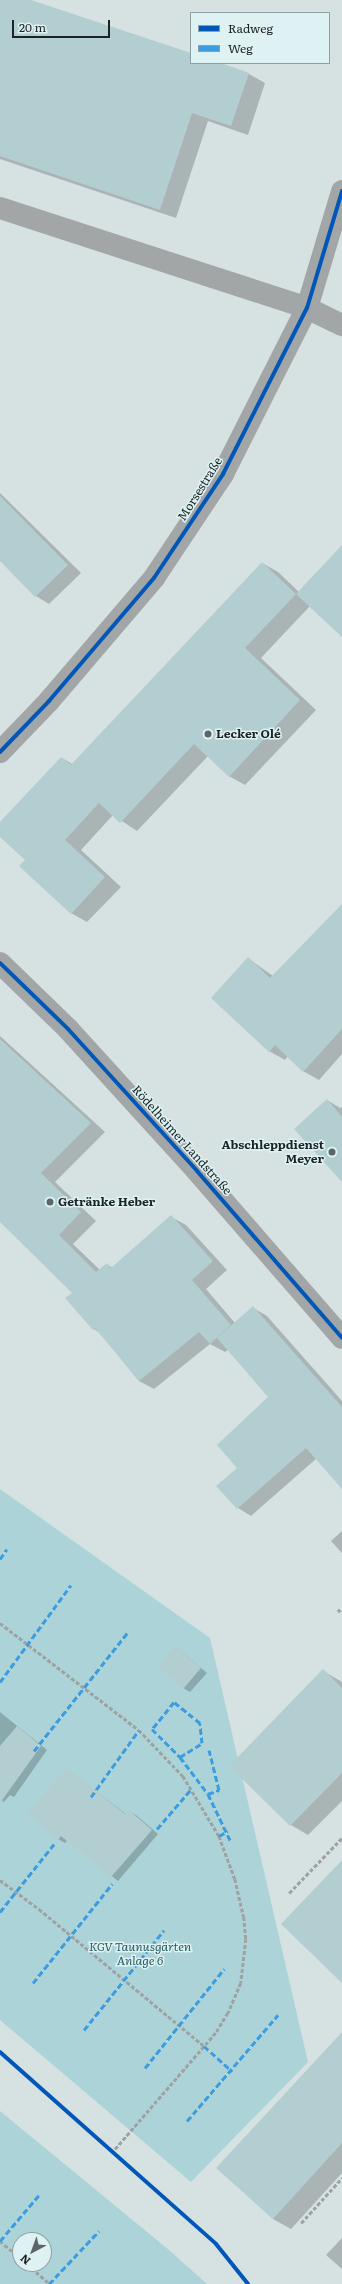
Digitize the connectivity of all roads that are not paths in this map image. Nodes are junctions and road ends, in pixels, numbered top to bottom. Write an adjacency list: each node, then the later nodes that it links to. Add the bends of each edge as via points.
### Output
1 (342, 191): 3 (street, Morsestraße)
2 (0, 208): 3 (street)
3 (307, 308): 4 (street); 5 (street, Morsestraße, via 223,474 154,578 49,701)
4 (342, 324)
5 (0, 752)
6 (0, 963): 7 (street, Rödelheimer Landstraße, via 74,1034)
7 (342, 1338)

